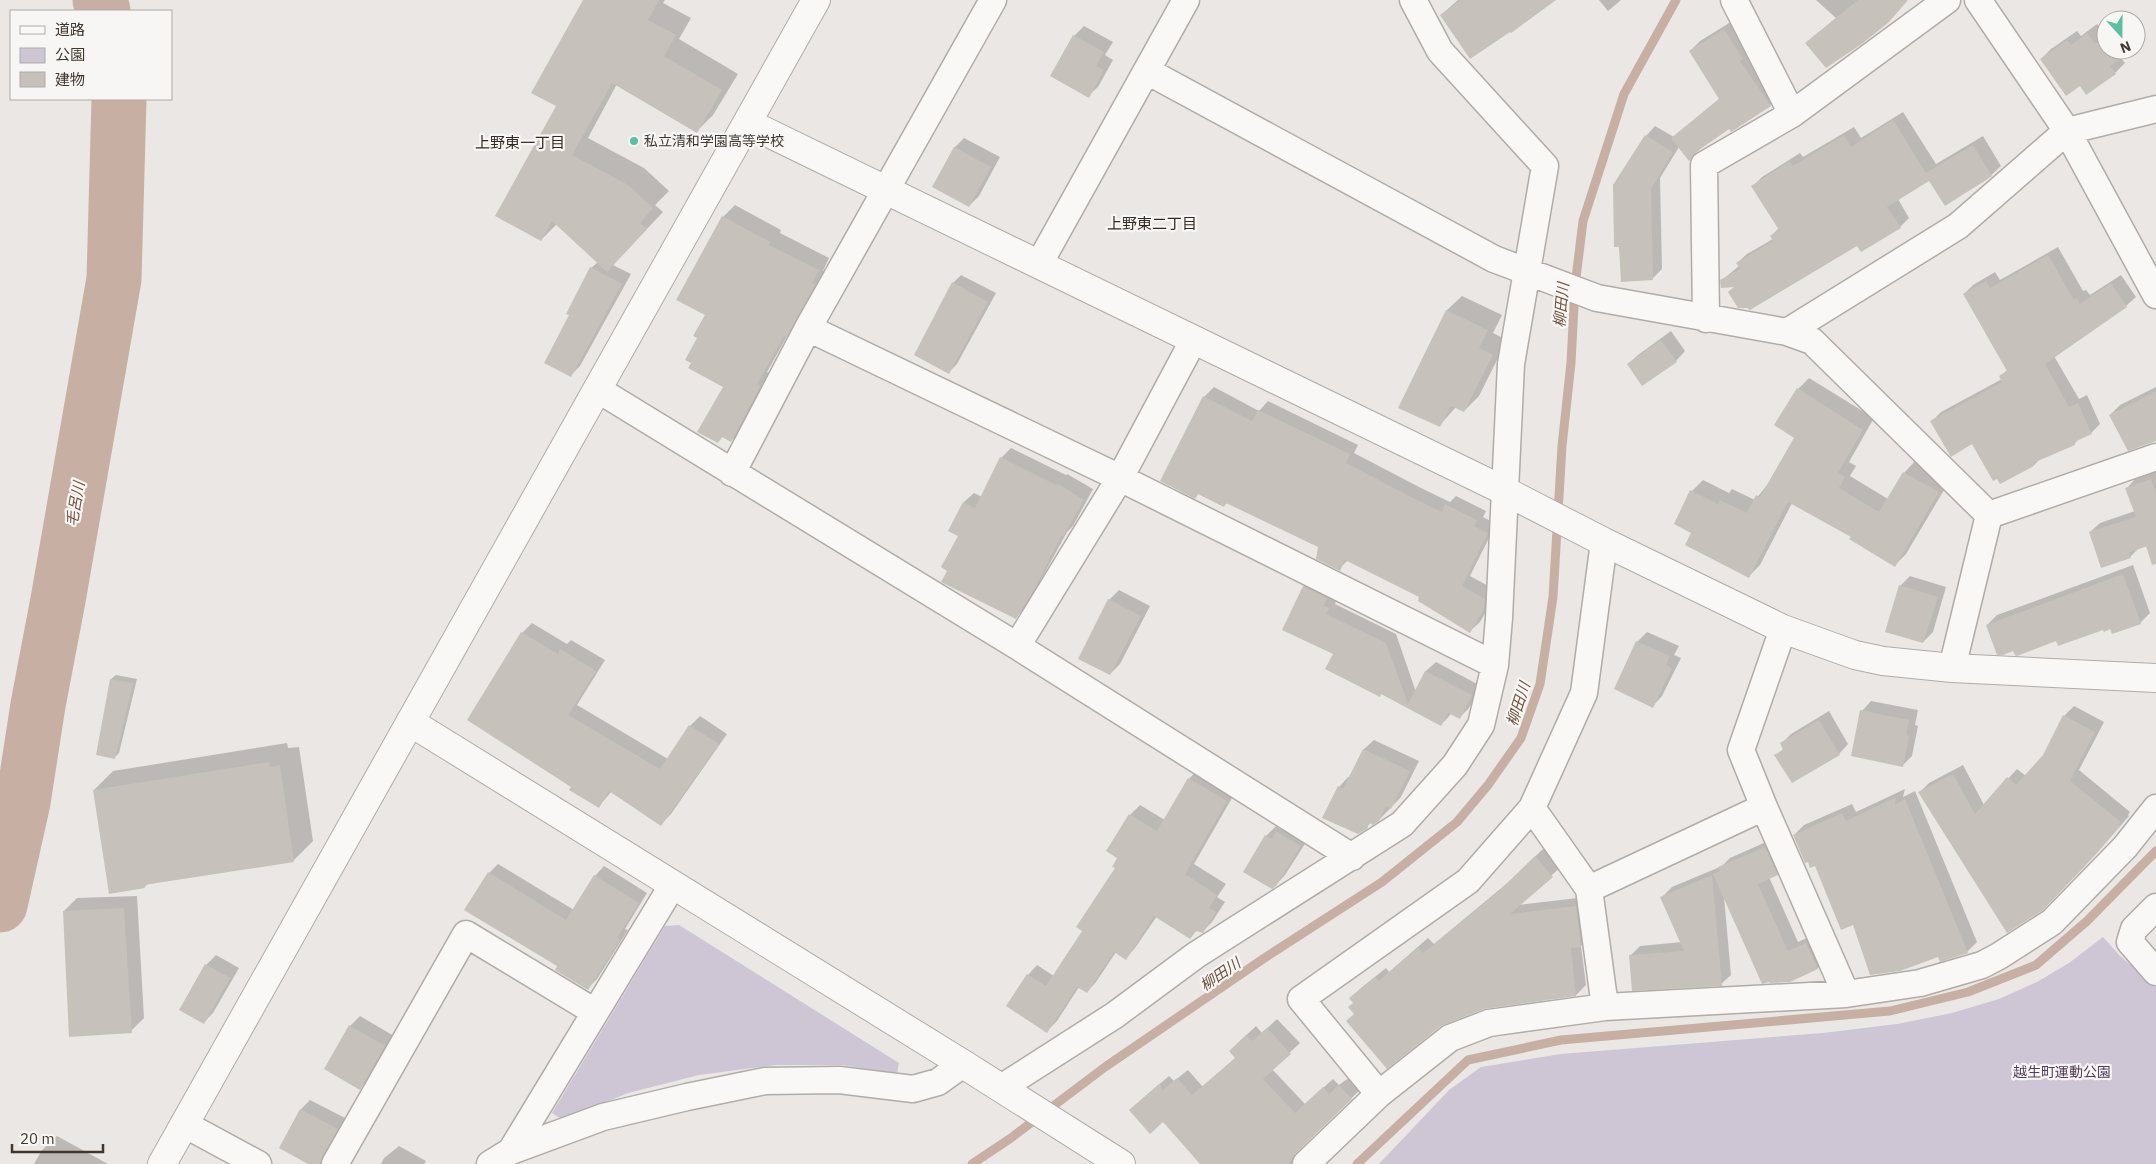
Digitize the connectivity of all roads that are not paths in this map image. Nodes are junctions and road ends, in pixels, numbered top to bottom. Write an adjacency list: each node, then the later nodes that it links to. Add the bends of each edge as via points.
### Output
1 (816, 0): 11 (street)
2 (993, 0): 13 (street)
3 (1186, 0): 8 (street)
4 (1413, 0): 15 (street, via 1440,51 1545,166)
5 (1734, 0): 10 (street)
6 (1947, 0): 10 (street)
7 (1978, 0): 12 (street)
8 (1147, 71): 14 (street); 15 (street, via 1494,259)
9 (2156, 109): 12 (street)
10 (1792, 114): 17 (street, via 1704,164)
11 (748, 122): 13 (street); 21 (street)
12 (2067, 131): 16 (street); 19 (street, via 1958,226)
13 (886, 190): 14 (street); 18 (street)
14 (1040, 264): 20 (street)
15 (1526, 271): 17 (street, via 1597,298); 25 (street, via 1511,364)
16 (2156, 295)
17 (1706, 319): 19 (street)
18 (808, 328): 23 (street); 24 (street)
19 (1787, 332): 26 (street, via 1812,341)
20 (1193, 341): 24 (street); 25 (street)
21 (597, 389): 23 (street); 33 (street)
22 (2156, 458): 26 (street)
23 (732, 473): 29 (street)
24 (1120, 478): 29 (street); 30 (street)
25 (1515, 496): 27 (street); 30 (street)
26 (1989, 515): 31 (street)
27 (1604, 542): 28 (street); 35 (street, via 1584,693)
28 (1784, 629): 31 (street, via 1883,661); 34 (street, via 1741,750)
29 (1017, 646): 37 (street)
30 (1495, 665): 37 (street, via 1481,725 1455,765 1402,824)
31 (1952, 668): 32 (street)
32 (2156, 678)
33 (410, 722): 38 (street); 48 (street)
34 (1764, 807): 39 (street); 42 (street)
35 (1532, 808): 39 (street); 47 (street, via 1468,881 1301,999)
36 (2156, 808): 42 (street, via 2125,847 2052,922 1999,956 1982,965 1920,983)
37 (1352, 857): 46 (street, via 1196,955)
38 (672, 886): 44 (street); 45 (street)
39 (1589, 889): 43 (street)
40 (2156, 907): 41 (street, via 2134,929 2130,942)
41 (2156, 972)
42 (1846, 994): 43 (street)
43 (1605, 1007): 47 (street, via 1489,1023 1450,1038)
44 (595, 1012): 49 (street); 52 (street, via 466,934)
45 (963, 1064): 46 (street); 49 (street, via 938,1082 913,1089 839,1080 764,1081 602,1117)
46 (1007, 1092): 53 (street)
47 (1379, 1094): 54 (street)
48 (184, 1124): 50 (street); 51 (street)
49 (501, 1158)
50 (162, 1164)
51 (258, 1164)
52 (334, 1164)
53 (1121, 1164)
54 (1306, 1164)

